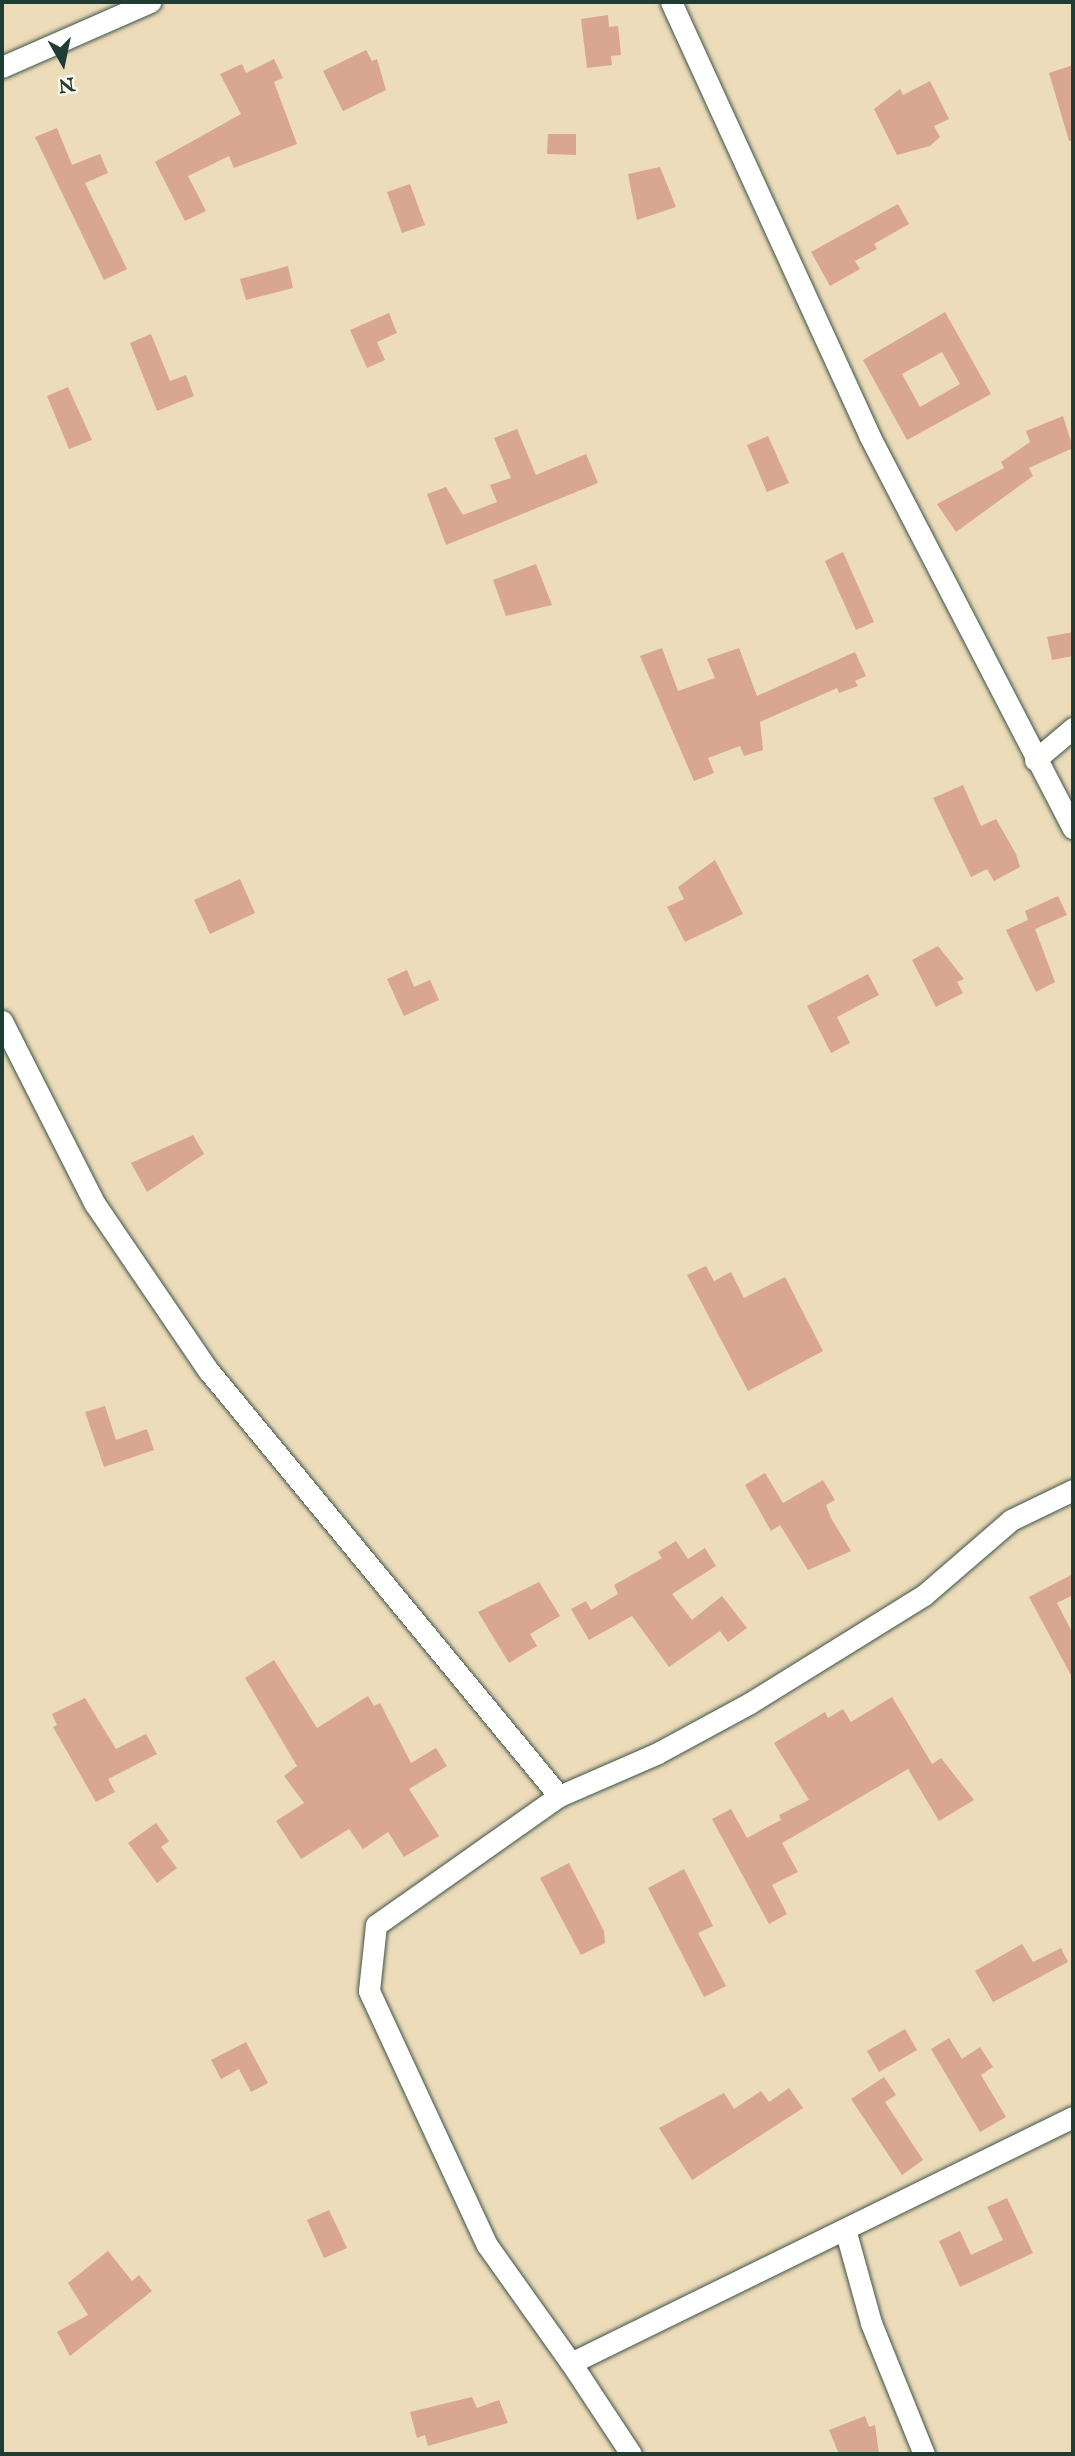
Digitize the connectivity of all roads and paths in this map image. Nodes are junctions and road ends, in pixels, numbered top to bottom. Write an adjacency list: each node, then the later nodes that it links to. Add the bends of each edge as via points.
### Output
1 (150, 2): 3 (street)
2 (671, 2): 5 (street, via 869,435)
3 (2, 67)
4 (1073, 728): 5 (street)
5 (1035, 760): 6 (street)
6 (1073, 828)
7 (2, 1021): 9 (street, via 95,1204 208,1370)
8 (1073, 1490): 9 (street, via 1011,1520 924,1595 750,1703 659,1753)
9 (559, 1796): 12 (street, via 376,1925 369,1991 487,2245)
10 (1073, 2117): 11 (street)
11 (845, 2229): 12 (street); 14 (street, via 871,2323)
12 (571, 2362): 13 (street)
13 (631, 2454)
14 (924, 2454)

